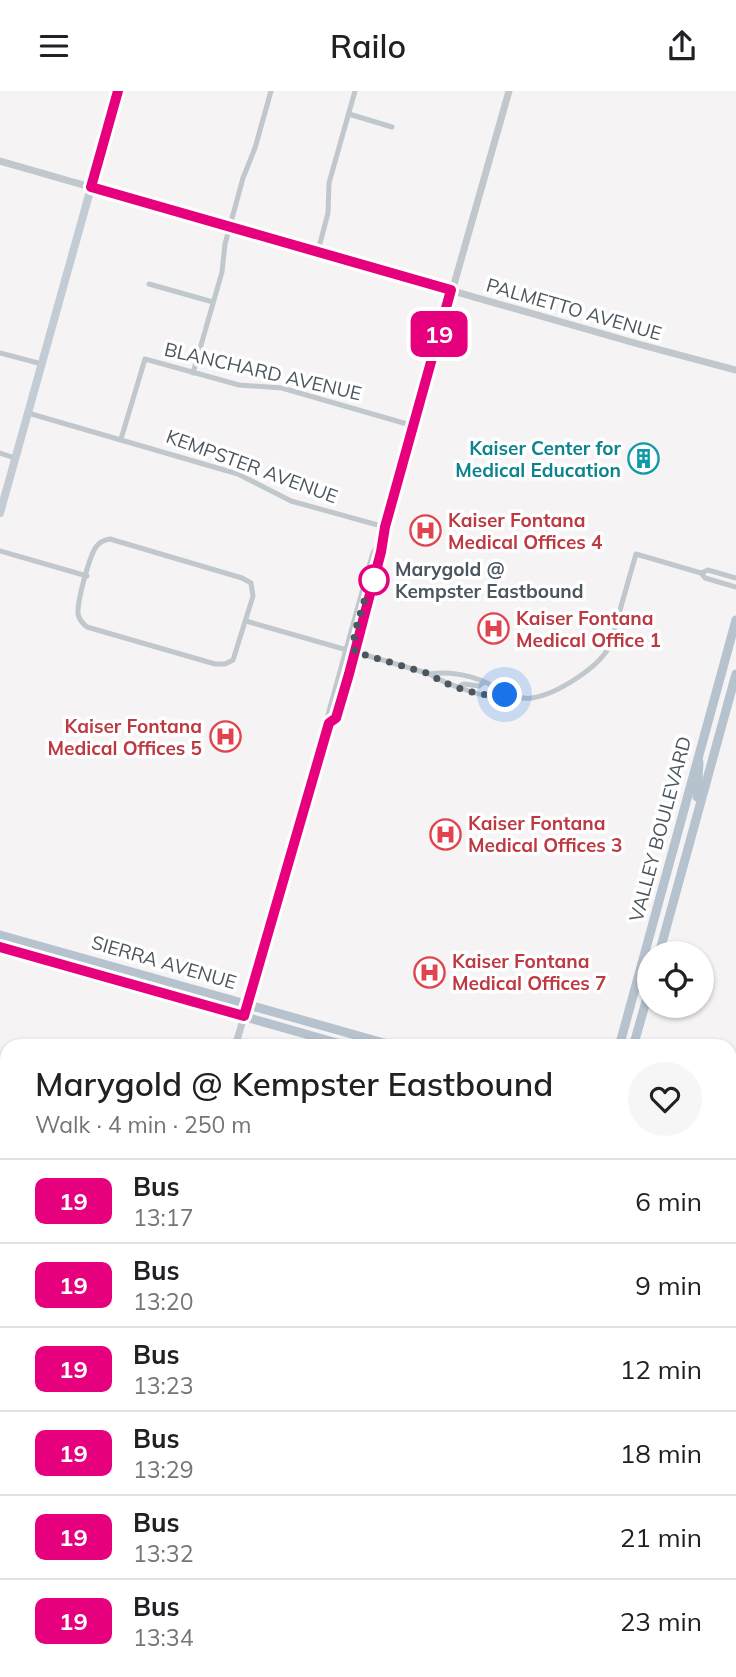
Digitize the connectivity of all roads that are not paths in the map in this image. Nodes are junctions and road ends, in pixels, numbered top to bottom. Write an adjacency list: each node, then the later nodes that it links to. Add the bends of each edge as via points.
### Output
1 (118, 91): 8 (main road)
2 (271, 91): 9 (street)
3 (355, 91): 5 (street)
4 (509, 91): 12 (street)
5 (349, 114): 6 (street); 10 (street, via 329,183 328,213)
6 (392, 127)
7 (0, 161): 8 (street, PALMETTO AVENUE)
8 (91, 187): 9 (street, PALMETTO AVENUE); 15 (main road)
9 (230, 226): 10 (street, PALMETTO AVENUE); 13 (street)
10 (318, 251): 12 (street, PALMETTO AVENUE)
11 (149, 284): 13 (street)
12 (451, 290): 16 (street, PALMETTO AVENUE); 19 (street)
13 (213, 302): 17 (street)
14 (0, 353): 15 (street)
15 (42, 364): 18 (main road)
16 (736, 370)
17 (193, 373): 19 (street, BLANCHARD AVENUE, via 244,386 282,388); 20 (street, BLANCHARD AVENUE, via 145,359)
18 (28, 413): 20 (street, KEMPSTER AVENUE); 22 (main road)
19 (414, 426): 24 (street)
20 (121, 439): 24 (street, KEMPSTER AVENUE, via 238,474 291,501)
21 (0, 453): 22 (street)
22 (15, 458): 23 (main road)
23 (0, 513)
24 (385, 527): 25 (street)
25 (382, 541): 33 (street); 33 (street, via 370,566)
26 (0, 551): 28 (street)
27 (701, 573): 29 (street, via 708,570); 30 (street); 38 (street, via 636,554 604,657 545,694 524,699)
28 (87, 576): 32 (street, via 95,548 110,539 246,579 254,591); 32 (street, via 78,612 85,625 215,664 227,664 235,657)
29 (736, 578)
30 (736, 587)
31 (736, 620): 39 (main road, VALLEY BOULEVARD)
32 (246, 621): 33 (street)
33 (351, 651): 34 (street); 46 (street)
34 (430, 674): 36 (street, via 455,674); 37 (street)
35 (736, 674): 40 (main road, VALLEY BOULEVARD)
36 (484, 682): 37 (street); 38 (street)
37 (458, 687): 38 (street, via 494,697)
38 (505, 695)
39 (698, 753): 40 (main road); 52 (main road, VALLEY BOULEVARD)
40 (700, 805): 42 (main road, VALLEY BOULEVARD)
41 (0, 935): 45 (main road, SIERRA AVENUE)
42 (663, 941)
43 (0, 947): 44 (main road, SIERRA AVENUE)
44 (23, 954): 45 (main road, via 41,953 87,965); 47 (main road, SIERRA AVENUE)
45 (90, 960): 46 (main road, SIERRA AVENUE)
46 (248, 1004): 47 (street); 51 (main road, SIERRA AVENUE)
47 (244, 1016): 49 (street); 50 (main road, SIERRA AVENUE)
48 (641, 1018): 53 (main road)
49 (237, 1039)
50 (323, 1039)
51 (370, 1039)
52 (621, 1039)
53 (635, 1039)

